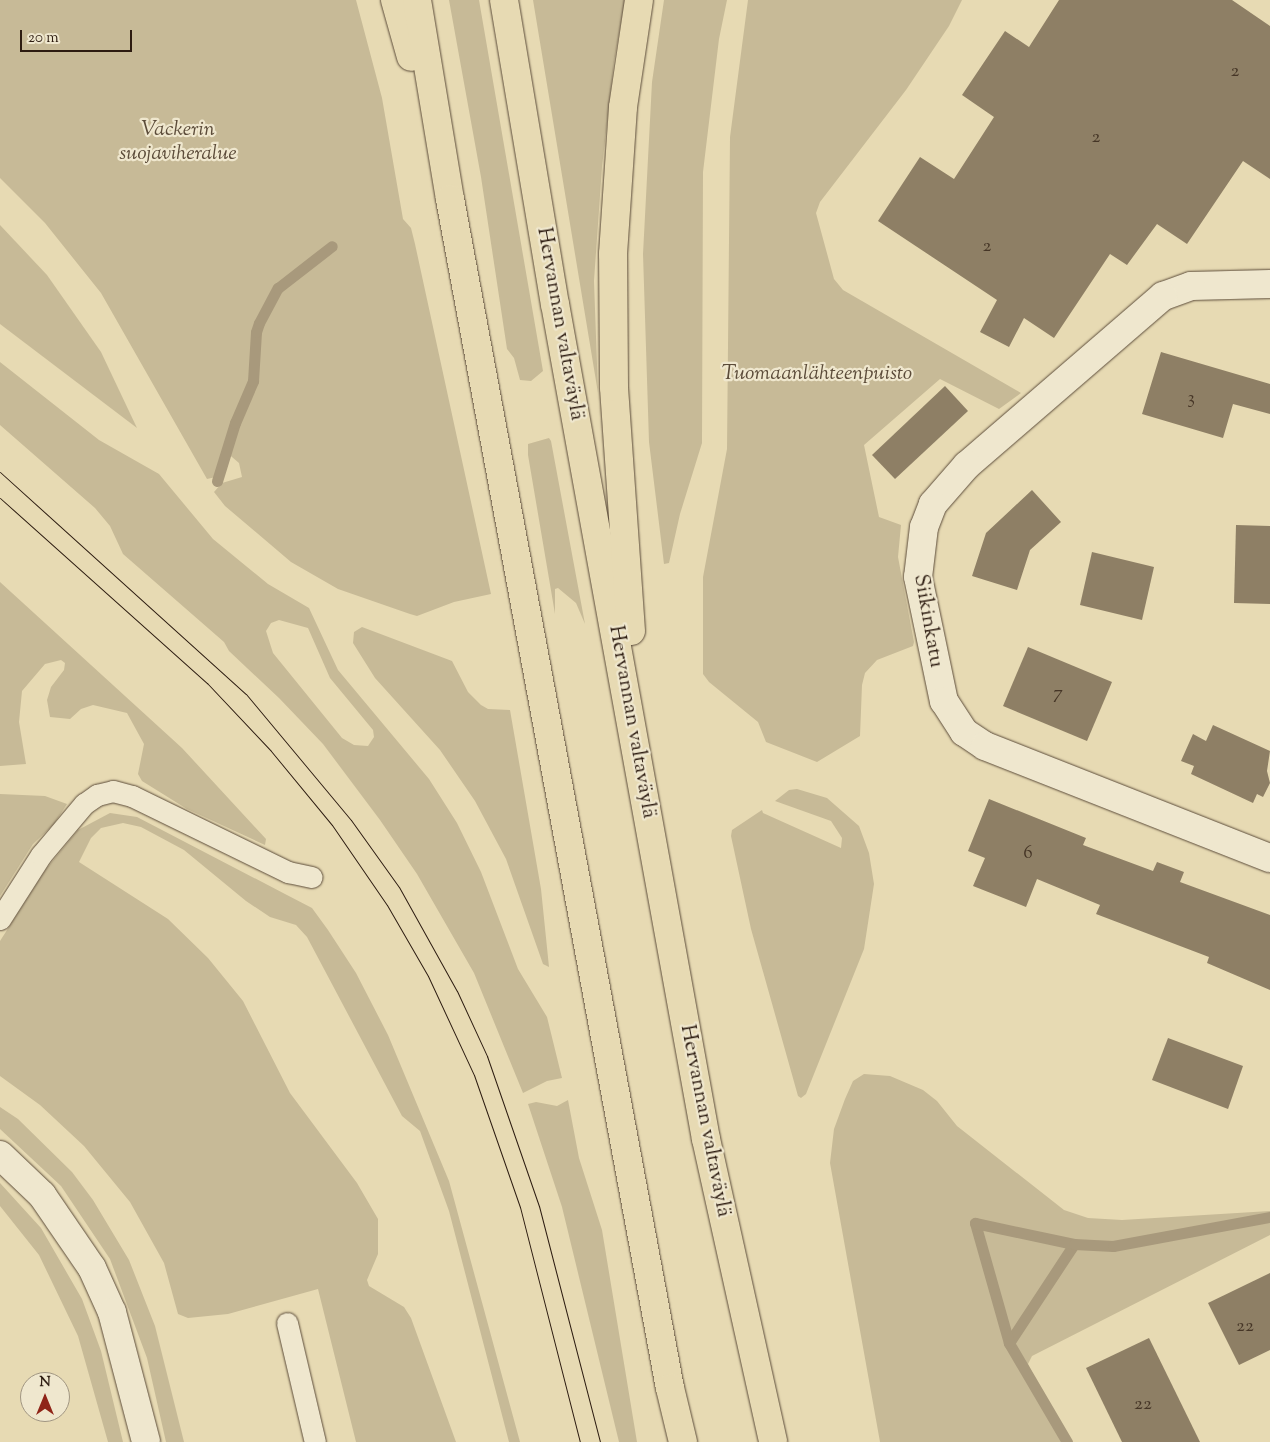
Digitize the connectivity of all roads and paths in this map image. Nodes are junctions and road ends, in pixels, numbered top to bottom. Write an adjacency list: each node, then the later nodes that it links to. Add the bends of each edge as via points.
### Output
1 (395, 0): 5 (highway)
2 (417, 0): 5 (highway)
3 (504, 0): 7 (highway, Hervannan valtaväylä, via 557,314)
4 (639, 0): 7 (highway, via 623,106 613,254 614,388)
5 (450, 199): 15 (highway, via 670,1388)
6 (1270, 284): 8 (street, Siikinkatu, via 1191,286 1163,296 967,465 938,498 924,527 918,578 944,701 964,732 984,746)
7 (640, 765): 16 (highway, Hervannan valtaväylä, via 706,1139)
8 (1270, 858)
9 (311, 877): 10 (lane, via 288,872 132,796 113,791 97,795 84,804 41,855)
10 (0, 919)
11 (0, 1154): 13 (street, via 42,1195 92,1268 112,1312)
12 (287, 1322): 14 (lane)
13 (146, 1442)
14 (315, 1442)
15 (683, 1442)
16 (772, 1442)

